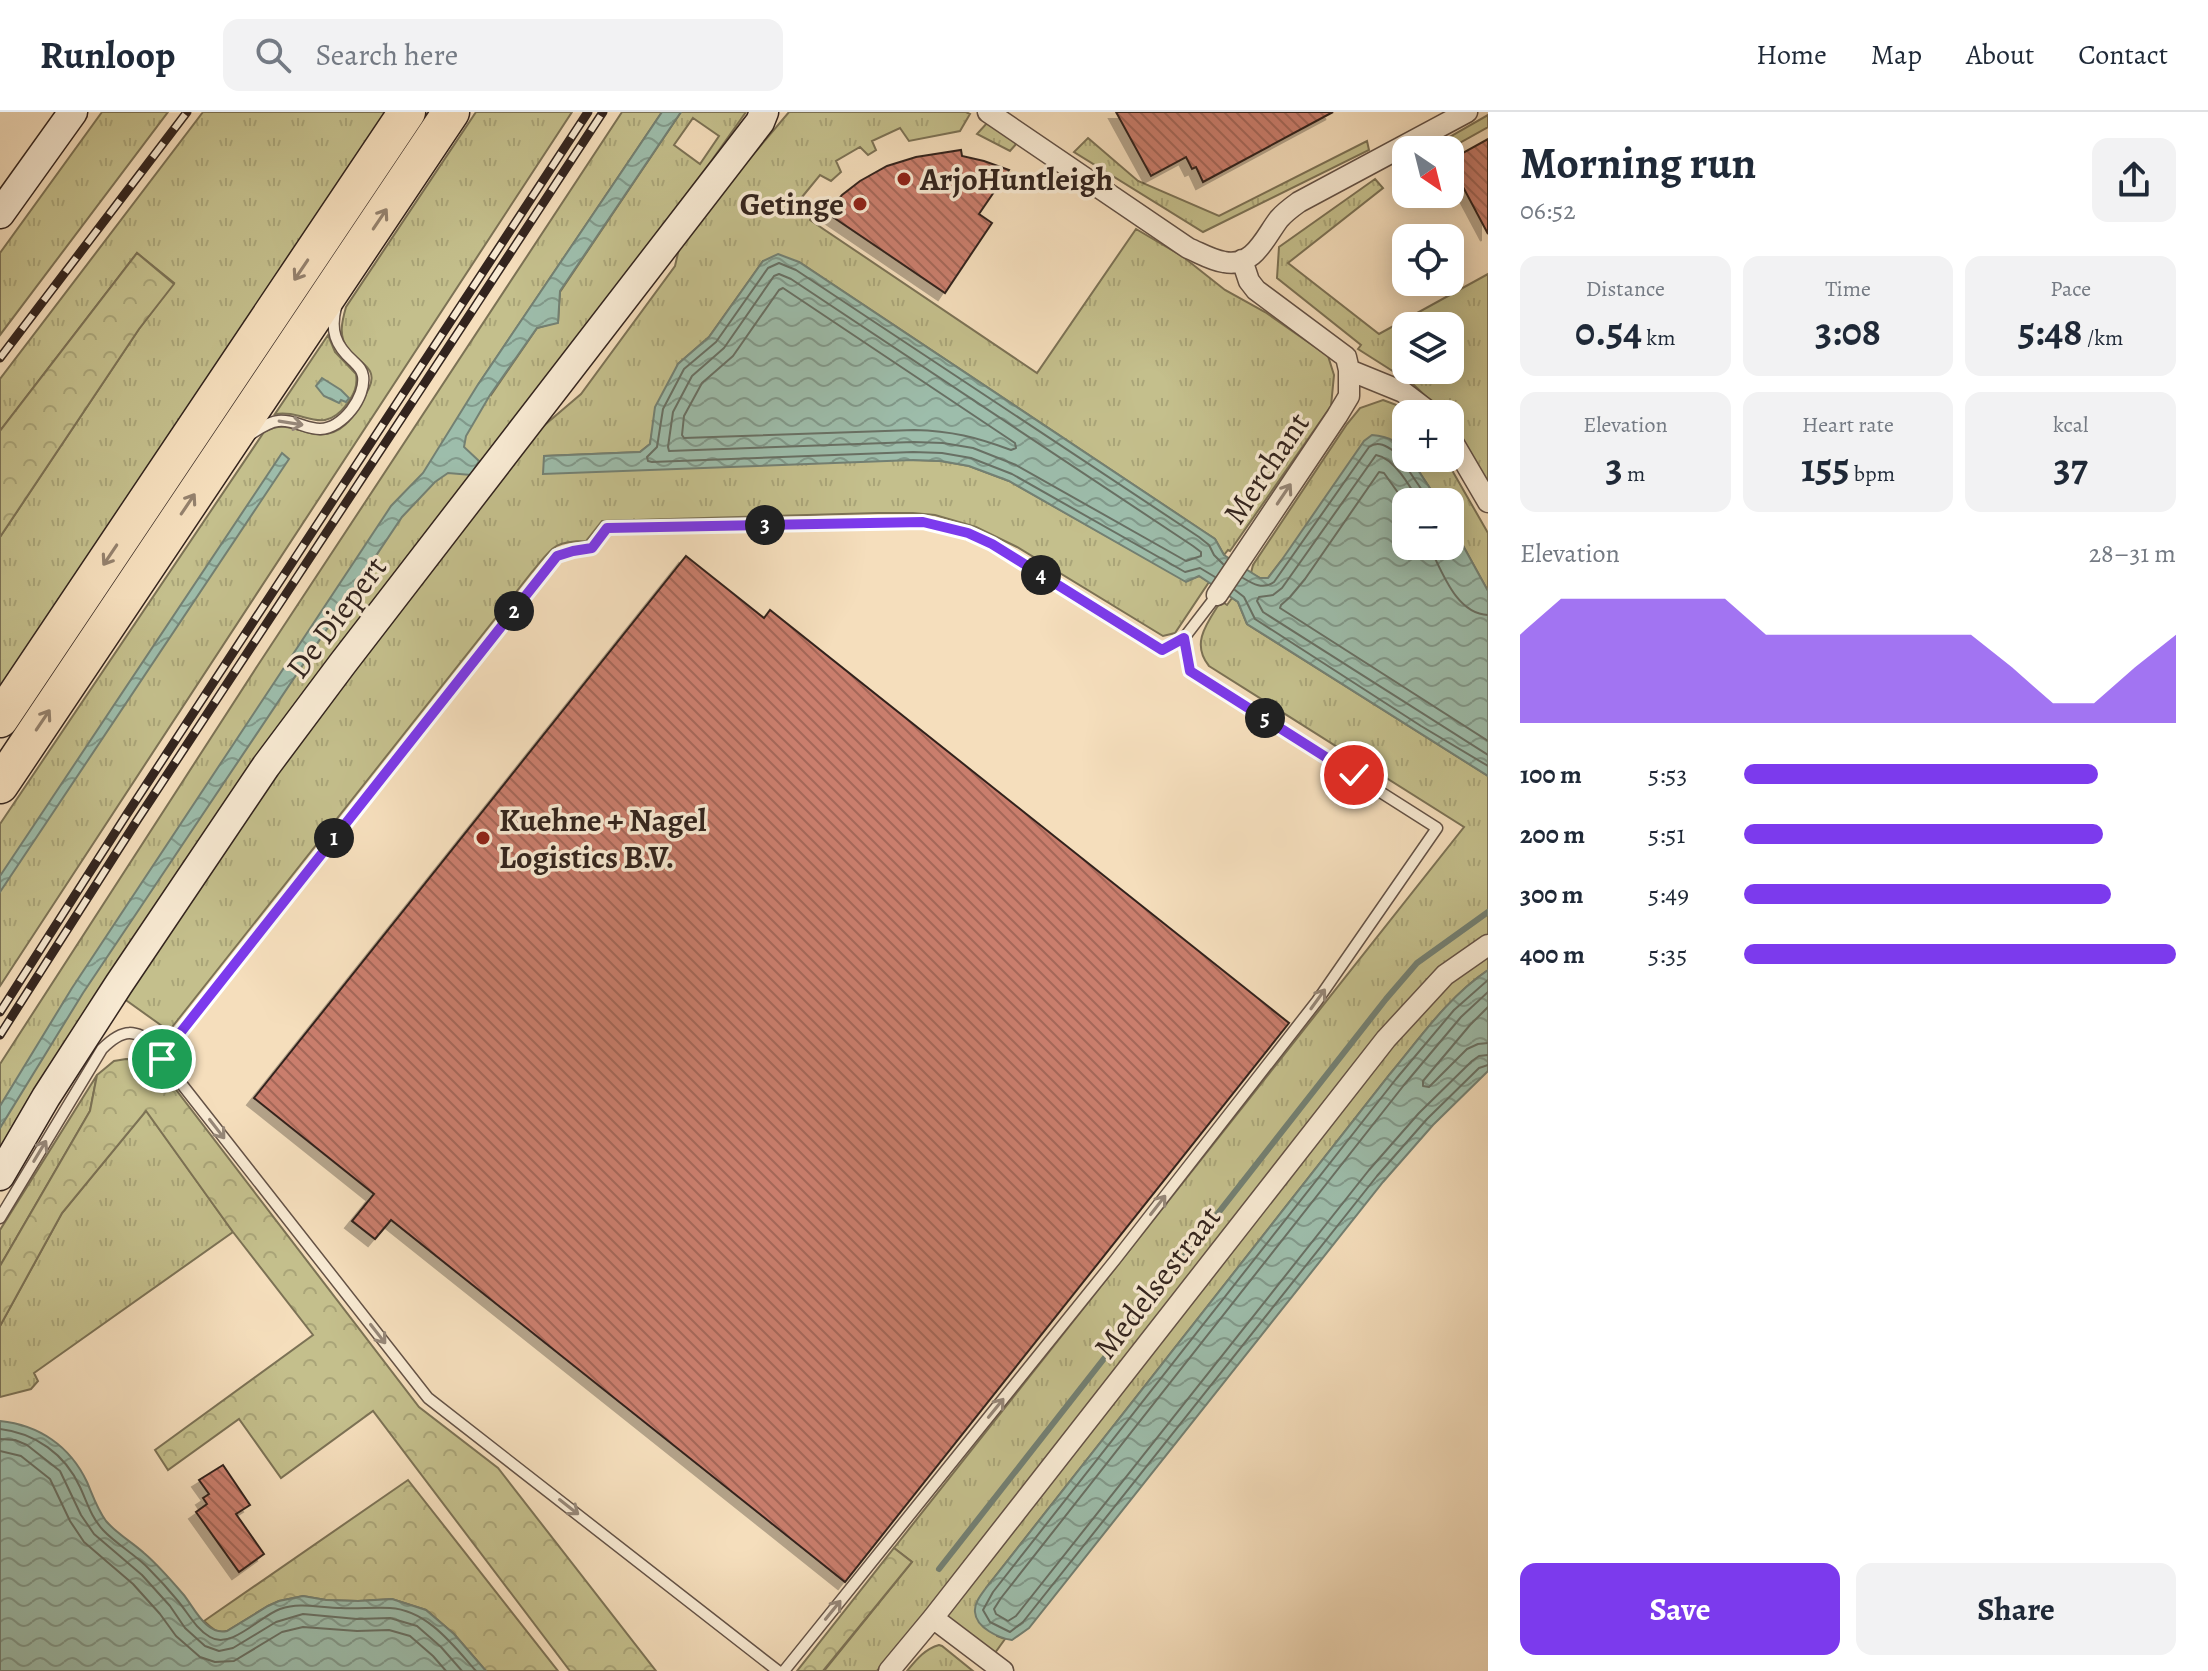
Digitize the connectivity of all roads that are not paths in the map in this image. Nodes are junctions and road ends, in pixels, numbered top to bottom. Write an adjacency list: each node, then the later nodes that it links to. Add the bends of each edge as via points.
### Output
1 (73, 112): 7 (main road)
2 (407, 112): 17 (highway, one-way to 17)
3 (451, 112): 9 (highway, one-way to 3)
4 (988, 112): 8 (street, via 1188,248 1223,262)
5 (1467, 112): 8 (street, via 1299,202 1279,219 1260,249)
6 (766, 115): 21 (main road, De Diepert, via 266,766 119,984)
7 (0, 214)
8 (1242, 260): 10 (street, via 1256,290 1346,357)
9 (346, 269): 12 (highway); 12 (lane, one-way to 9, via 271,423 291,421 320,429 331,425 358,400 362,370 333,334)
10 (1349, 370): 11 (street); 15 (street, Merchant, one-way to 10, via 1349,396)
11 (1414, 400)
12 (222, 453): 18 (highway, one-way to 12)
13 (1464, 461): 14 (street)
14 (1488, 502)
15 (1217, 595): 16 (lane)
16 (1184, 638): 20 (lane, via 1162,650 992,544 942,525 607,528 592,548 557,556 177,1037); 24 (lane, one-way to 16, via 1317,1001 1437,828 1190,671)
17 (0, 719)
18 (0, 785)
19 (1488, 945): 23 (street, Medelsestraat, via 1445,975 1386,1039)
20 (158, 1045): 22 (lane, one-way to 20, via 102,1049 131,1032); 24 (lane, one-way to 24, via 162,1059 428,1398)
21 (0, 1176)
22 (0, 1218)
23 (933, 1618): 25 (street, Medelsestraat); 26 (street)
24 (781, 1671)
25 (889, 1671)
26 (1003, 1671)

